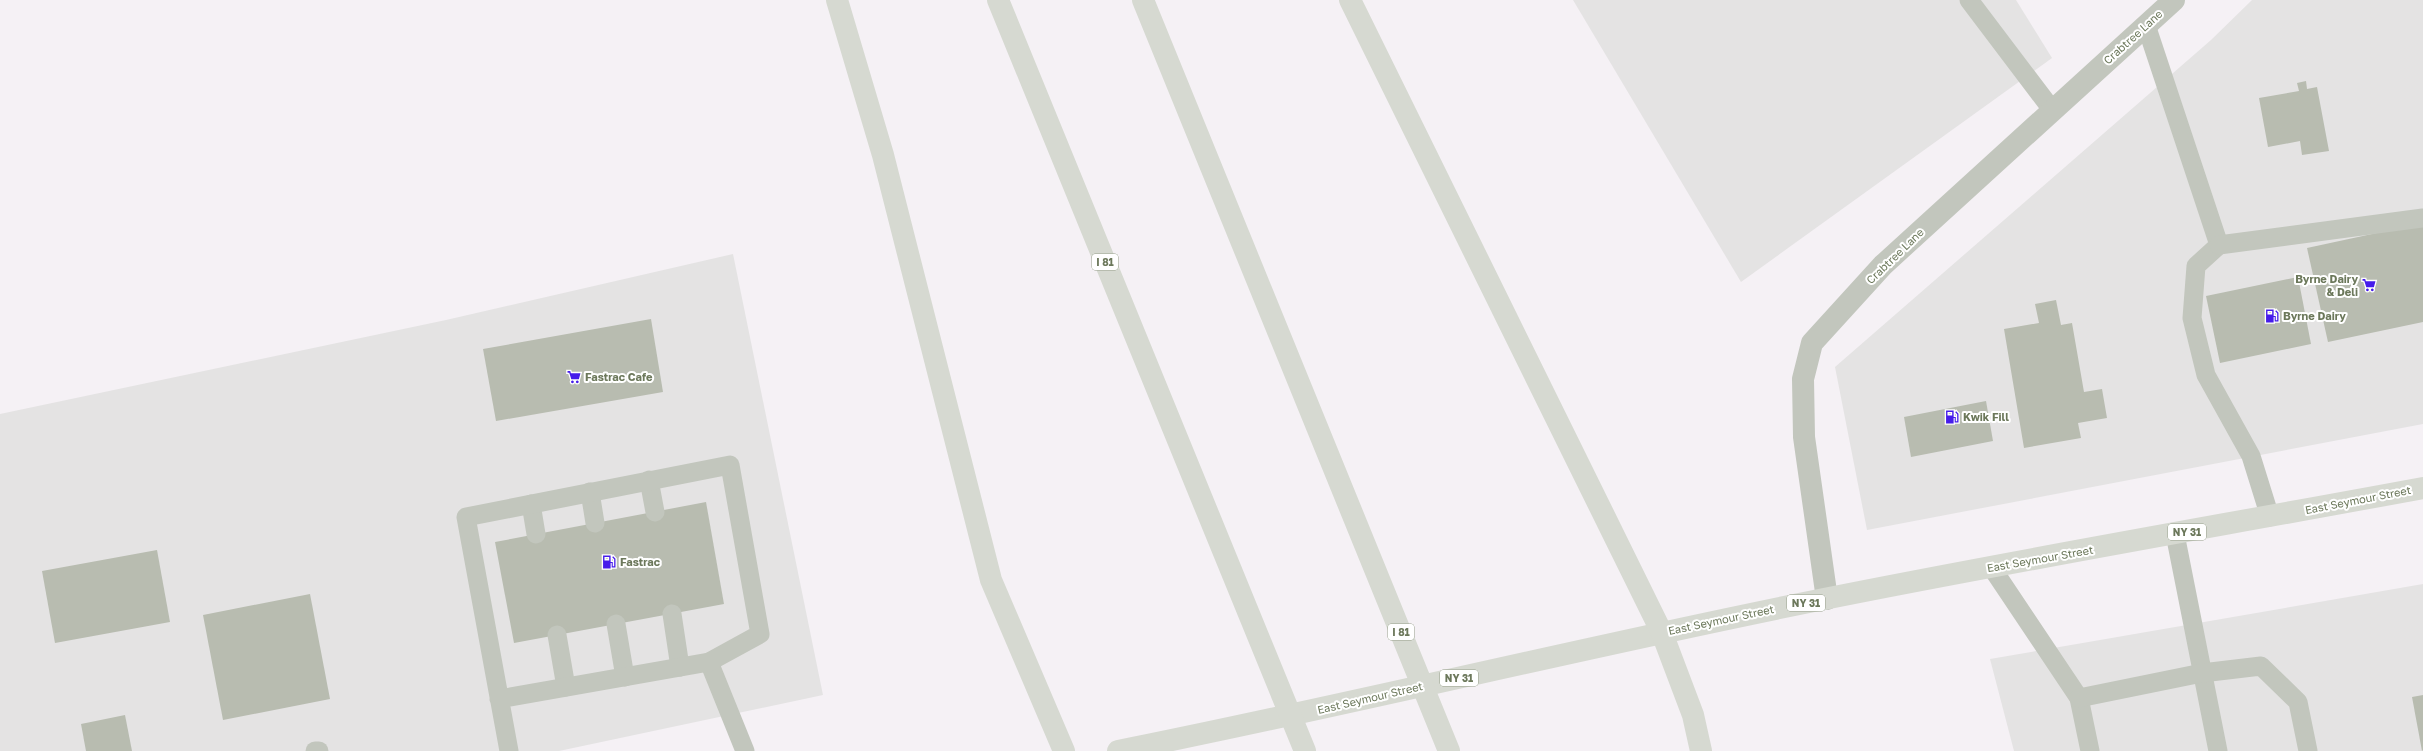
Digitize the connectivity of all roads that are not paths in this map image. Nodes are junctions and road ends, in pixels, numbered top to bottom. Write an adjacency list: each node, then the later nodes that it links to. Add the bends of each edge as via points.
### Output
1 (837, 0): 37 (highway, via 883,155 991,580)
2 (998, 0): 39 (highway, I 81)
3 (1143, 0): 40 (highway, I 81)
4 (1350, 0): 24 (highway)
5 (1969, 0): 8 (lane)
6 (2174, 0): 7 (street, Crabtree Lane)
7 (2146, 25): 8 (street, Crabtree Lane); 10 (lane)
8 (2053, 111): 21 (street, Crabtree Lane, via 1883,265 1812,343 1802,379 1804,437)
9 (2423, 218): 10 (lane)
10 (2219, 245): 16 (lane, via 2196,266 2192,318 2206,375 2251,456)
11 (649, 480): 13 (lane); 15 (lane); 26 (lane, via 730,465 760,634)
12 (2423, 488): 16 (highway, East Seymour Street / NY 31)
13 (590, 492): 14 (lane); 17 (lane)
14 (531, 504): 18 (lane); 32 (lane, via 466,516)
15 (655, 512)
16 (2270, 517): 19 (highway, East Seymour Street / NY 31)
17 (595, 523)
18 (536, 534)
19 (2175, 534): 20 (highway, East Seymour Street / NY 31); 28 (lane)
20 (1992, 568): 21 (highway, East Seymour Street / NY 31); 31 (lane)
21 (1827, 599): 24 (highway, East Seymour Street / NY 31)
22 (672, 614): 27 (lane)
23 (616, 624): 29 (lane)
24 (1662, 633): 38 (highway, East Seymour Street / NY 31, via 1256,724); 41 (highway, via 1693,715)
25 (557, 635): 30 (lane)
26 (709, 662): 27 (lane); 36 (lane)
27 (680, 667): 29 (lane)
28 (2202, 673): 31 (lane); 43 (lane); 44 (lane, via 2261,666 2298,702)
29 (625, 677): 30 (lane)
30 (566, 687): 32 (lane)
31 (2079, 698): 42 (lane)
32 (499, 699): 35 (lane)
33 (315, 751): 34 (lane)
34 (319, 751)
35 (509, 751)
36 (745, 751)
37 (1064, 751)
38 (1118, 751)
39 (1305, 751)
40 (1449, 751)
41 (1701, 751)
42 (2090, 751)
43 (2218, 751)
44 (2308, 751)

